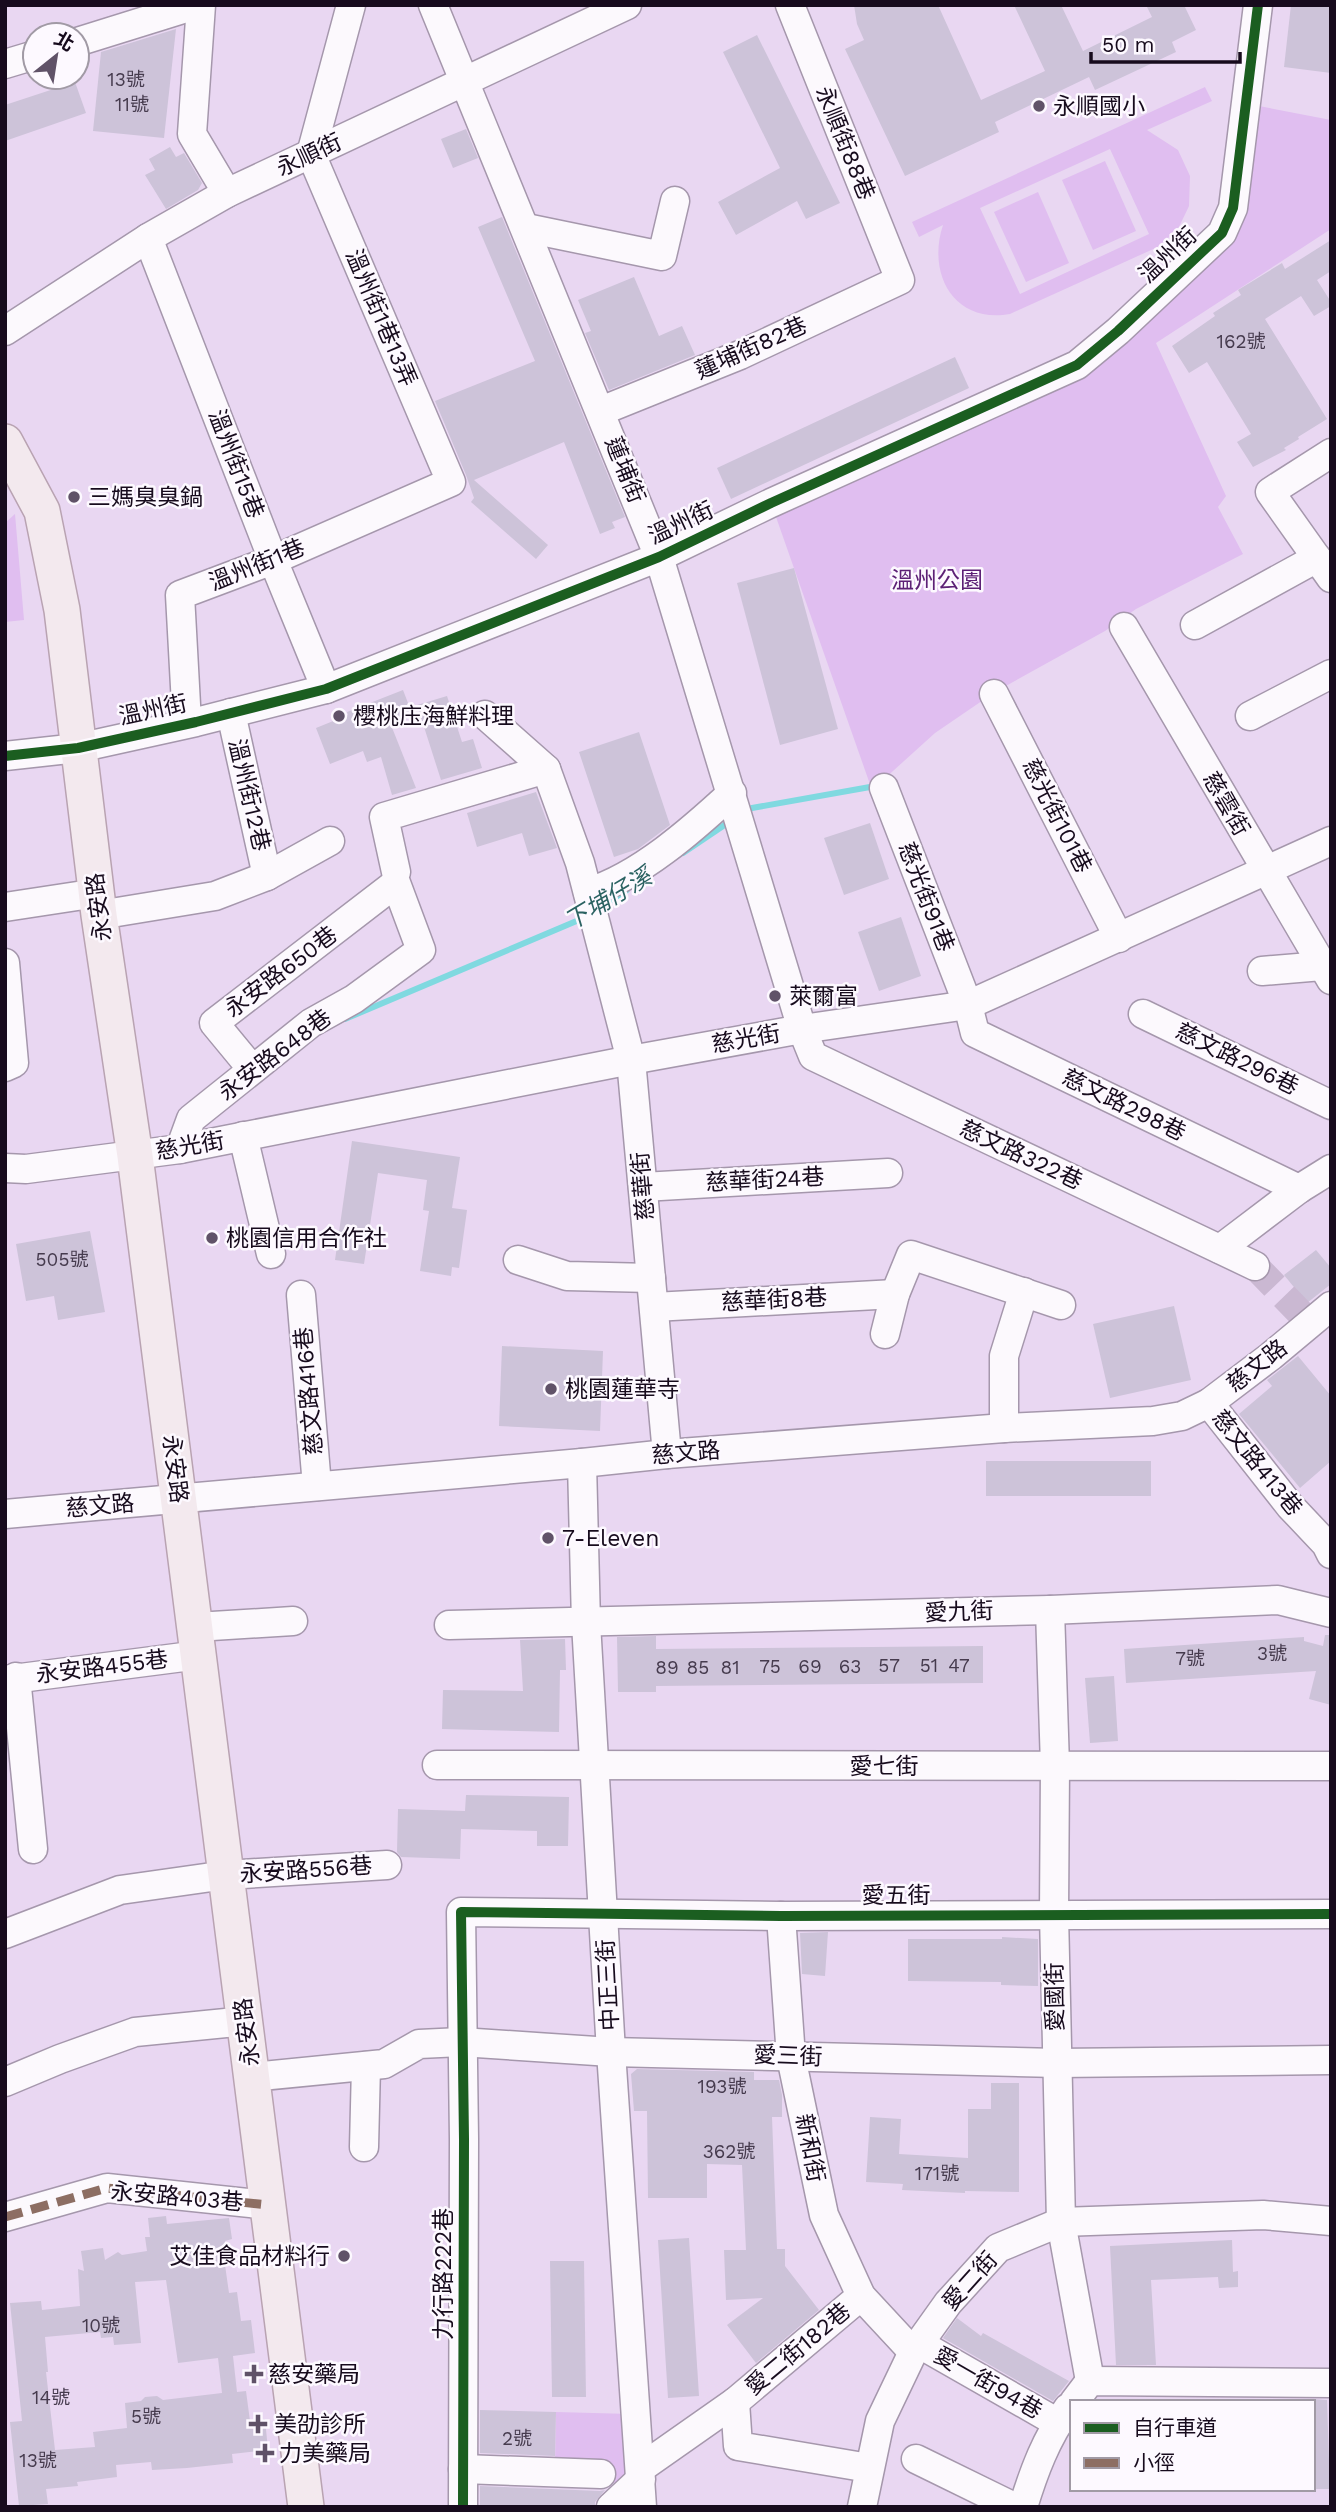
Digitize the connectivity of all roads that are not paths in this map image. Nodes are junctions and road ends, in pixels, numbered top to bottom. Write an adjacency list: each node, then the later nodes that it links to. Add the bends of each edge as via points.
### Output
1 (196, 5): 8 (street)
2 (201, 5): 11 (street, via 192,134)
3 (351, 5): 10 (street)
4 (433, 5): 9 (street, 蓮埔街)
5 (627, 5): 9 (street, 永順街)
6 (790, 5): 15 (street, 永順街88巷)
7 (1258, 5): 21 (street, 溫州街, via 1233,208 1222,233 1118,331 1077,365)
8 (91, 38)
9 (464, 80): 10 (street, 永順街); 13 (street, 蓮埔街)
10 (312, 154): 11 (street, 永順街); 20 (street, 溫州街1巷13弄)
11 (227, 193): 14 (street, 永順街)
12 (675, 201): 13 (street, via 662,256)
13 (526, 228): 17 (street, 蓮埔街)
14 (149, 238): 16 (street, 永順街); 22 (street, 溫州街15巷)
15 (900, 280): 17 (street, 蓮埔街82巷, via 740,355)
16 (5, 331)
17 (601, 411): 21 (street, 蓮埔街)
18 (5, 442): 33 (main road, 永安路, via 42,511 62,610)
19 (1331, 453): 23 (street, via 1270,492)
20 (452, 482): 22 (street, 溫州街1巷)
21 (659, 557): 27 (street, 溫州街); 37 (street, 蓮埔街)
22 (273, 560): 27 (street, 溫州街15巷); 32 (street, 溫州街1巷, via 180,595)
23 (1324, 568): 24 (street)
24 (1195, 625)
25 (1124, 626): 40 (street, 慈雲街)
26 (1331, 674): 31 (street)
27 (326, 690): 29 (street, 溫州街)
28 (994, 694): 46 (street, 慈光街101巷)
29 (231, 713): 32 (street, 溫州街); 41 (street, 溫州街12巷)
30 (485, 715): 35 (street)
31 (1250, 716)
32 (187, 723): 33 (street, 溫州街)
33 (78, 748): 34 (street, 溫州街); 43 (main road, 永安路)
34 (5, 756)
35 (547, 769): 42 (street, via 384,817); 44 (street, 慈華街)
36 (884, 788): 50 (street, 慈光街91巷)
37 (737, 809): 44 (street, via 607,886); 52 (street, 蓮埔街)
38 (330, 841): 41 (street)
39 (1331, 841): 40 (street, 慈光街)
40 (1265, 871): 46 (street, 慈光街); 49 (street, 慈雲街)
41 (267, 876): 43 (street, via 215,897)
42 (396, 878): 55 (street, 永安路648巷, via 421,950 354,999 311,1023); 55 (street, 永安路650巷, via 214,1023)
43 (98, 904): 45 (street); 59 (main road, 永安路)
44 (592, 905): 53 (street, 慈華街)
45 (5, 907)
46 (1119, 939): 50 (street, 慈光街)
47 (5, 963): 54 (street, via 14,1063)
48 (1262, 971): 49 (street)
49 (1326, 973)
50 (968, 1005): 52 (street, 慈光街); 64 (street, 慈文路298巷, via 975,1033)
51 (1143, 1014): 56 (street, 慈文路296巷)
52 (802, 1029): 53 (street, 慈光街); 65 (street, 慈文路322巷, via 813,1056)
53 (631, 1060): 57 (street, 慈光街); 63 (street, 慈華街)
54 (5, 1067)
55 (252, 1069): 58 (street, 永安路648巷, via 191,1119)
56 (1331, 1105)
57 (243, 1136): 58 (street, 慈光街); 66 (street)
58 (180, 1149): 59 (street, 慈光街)
59 (135, 1156): 60 (street, 慈光街); 82 (main road, 永安路)
60 (5, 1168)
61 (1331, 1168): 64 (street)
62 (888, 1173): 63 (street, 慈華街24巷)
63 (643, 1188): 69 (street, 慈華街)
64 (1299, 1189): 65 (street)
65 (1220, 1249): 68 (street, 慈文路322巷)
66 (271, 1254)
67 (517, 1261): 69 (street, via 567,1276)
68 (1255, 1266)
69 (651, 1278): 75 (street, 慈華街)
70 (1024, 1292): 71 (street, via 911,1255); 73 (street); 78 (street, via 1004,1356)
71 (895, 1294): 75 (street, 慈華街8巷); 76 (street)
72 (301, 1295): 81 (street, 慈文路416巷)
73 (1061, 1305)
74 (1331, 1306): 77 (street, 慈文路)
75 (653, 1307): 79 (street, 慈華街)
76 (886, 1334)
77 (1209, 1404): 78 (street, 慈文路, via 1182,1416 1153,1421); 84 (street, 慈文路413巷)
78 (1004, 1428): 79 (street, 慈文路)
79 (667, 1454): 80 (street, 慈文路)
80 (582, 1463): 81 (street, 慈文路); 88 (street, 中正三街)
81 (317, 1486): 82 (street, 慈文路)
82 (178, 1499): 83 (street, 慈文路); 90 (main road, 永安路)
83 (5, 1514)
84 (1331, 1554)
85 (1328, 1602): 86 (street, 愛九街)
86 (1049, 1610): 88 (street, 愛九街); 94 (street, 愛國街)
87 (293, 1621): 90 (street, 永安路455巷)
88 (586, 1623): 89 (street, 愛九街); 93 (street, 中正三街)
89 (449, 1625)
90 (197, 1641): 91 (street, 永安路455巷); 98 (main road, 永安路)
91 (11, 1678): 96 (street)
92 (437, 1765): 93 (street, 愛七街)
93 (596, 1765): 94 (street, 愛七街); 100 (street, 中正三街)
94 (1055, 1766): 95 (street, 愛七街); 101 (street, 愛國街)
95 (1331, 1766)
96 (33, 1849)
97 (387, 1865): 98 (street, 永安路556巷)
98 (226, 1875): 104 (street, 永安路556巷, via 120,1890); 105 (main road, 永安路)
99 (461, 1912): 100 (street, 愛五街); 106 (street, 力行路222巷)
100 (604, 1914): 103 (street, 愛五街); 107 (street, 中正三街)
101 (1054, 1914): 102 (street, 愛五街); 103 (street, 愛五街); 110 (street, 愛國街)
102 (1331, 1914)
103 (781, 1916): 108 (street, 新和街)
104 (5, 1934)
105 (246, 2021): 112 (main road, 永安路); 113 (street, via 135,2032)
106 (461, 2042): 107 (street, 愛三街); 111 (street, 愛三街, via 419,2044 384,2064); 129 (street, 力行路222巷)
107 (611, 2052): 108 (street, 愛三街); 130 (street, 中正三街)
108 (791, 2057): 110 (street, 愛三街); 119 (street, 新和街, via 824,2216)
109 (1331, 2060): 110 (street, 愛三街)
110 (1057, 2063): 118 (street, 愛國街)
111 (366, 2066): 112 (street, 愛三街); 114 (street)
112 (252, 2077): 115 (main road, 永安路)
113 (5, 2082)
114 (364, 2147)
115 (268, 2206): 116 (street, 永安路403巷, via 107,2188); 132 (main road, 永安路)
116 (5, 2217)
117 (1331, 2221): 118 (street, 愛二街, via 1263,2214)
118 (1061, 2222): 120 (street, 愛二街, via 998,2248 948,2302); 122 (street, 愛國街)
119 (861, 2297): 120 (street, 新和街); 124 (street, 愛二街182巷)
120 (916, 2348): 125 (street, 愛一街94巷); 128 (street, 愛二街, via 880,2421)
121 (1331, 2384): 123 (street)
122 (1073, 2400)
123 (1114, 2400)
124 (735, 2402): 128 (street, 愛二街182巷, via 738,2446); 130 (street, 愛二街182巷)
125 (1070, 2402)
126 (1070, 2407): 138 (street, via 1050,2433)
127 (916, 2459): 137 (street)
128 (869, 2468): 136 (street, 愛二街)
129 (463, 2469): 131 (street); 133 (street, 力行路222巷)
130 (641, 2473): 134 (street, 愛二街182巷); 135 (street, 中正三街)
131 (601, 2474)
132 (306, 2507)
133 (463, 2507)
134 (611, 2507)
135 (642, 2507)
136 (862, 2507)
137 (1014, 2507)
138 (1023, 2507)

